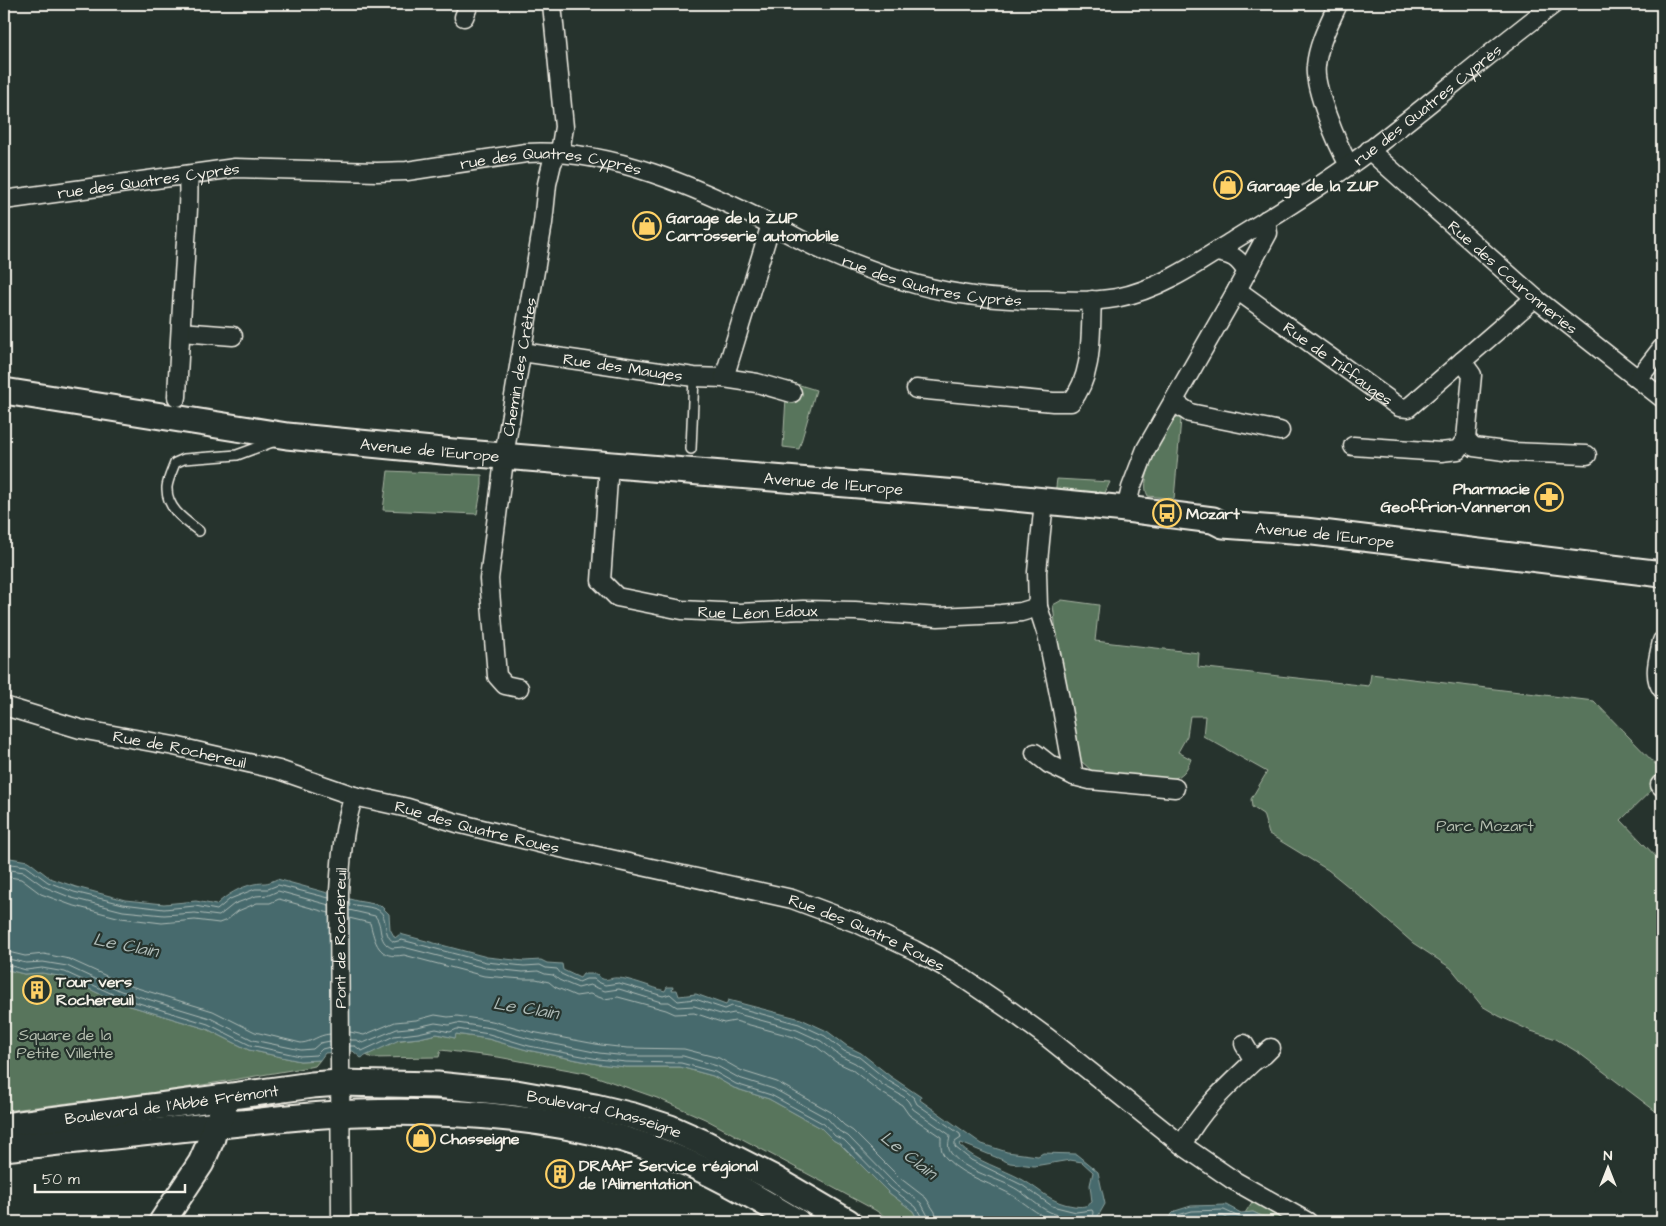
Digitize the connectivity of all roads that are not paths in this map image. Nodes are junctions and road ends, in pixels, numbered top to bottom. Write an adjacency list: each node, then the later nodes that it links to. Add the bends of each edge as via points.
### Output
1 (552, 4): 5 (street, Chemin des Crêtes, via 564,116 561,146)
2 (1338, 4): 6 (street, via 1319,46 1315,68 1319,92)
3 (1554, 4): 4 (street, rue des Quatres Cyprès)
4 (1369, 150): 6 (street, rue des Quatres Cyprès); 14 (street, Rue des Couronneries)
5 (556, 154): 7 (street, rue des Quatres Cyprès, via 526,153 407,171 235,168); 10 (street, rue des Quatres Cyprès, via 586,157 665,178); 19 (street, Chemin des Crêtes, via 547,184)
6 (1349, 165): 9 (street, rue des Quatres Cyprès)
7 (188, 175): 8 (street, rue des Quatres Cyprès); 16 (street)
8 (4, 200)
9 (1266, 220): 11 (street, rue des Quatres Cyprès); 12 (street, via 1268,233)
10 (771, 224): 15 (street, rue des Quatres Cyprès, via 828,253 913,283 960,294 1012,300); 22 (street)
11 (1216, 252): 12 (street, via 1229,254 1241,262); 15 (street, rue des Quatres Cyprès, via 1146,289 1117,298)
12 (1247, 272): 13 (street)
13 (1237, 290): 20 (street, Rue de Tiffauges, via 1399,407 1408,408); 29 (street)
14 (1536, 298): 20 (street, Rue de Tiffauges); 23 (street, Rue des Couronneries)
15 (1092, 300): 24 (street, via 1088,368 1071,402)
16 (181, 332): 17 (street); 27 (street)
17 (233, 336)
18 (1662, 348): 23 (street)
19 (522, 352): 21 (street, Rue des Mauges); 36 (street, Chemin des Crêtes)
20 (1462, 361): 32 (street, via 1472,375)
21 (694, 377): 22 (street, Rue des Mauges); 34 (lane)
22 (724, 378): 26 (street, Rue des Mauges)
23 (1638, 379): 28 (street, Rue des Couronneries)
24 (916, 389)
25 (4, 391): 31 (main road, Avenue de l'Europe)
26 (792, 393)
27 (177, 397)
28 (1662, 398)
29 (1174, 402): 30 (street, via 1190,413); 39 (street, via 1146,450)
30 (1280, 431)
31 (286, 436): 36 (main road, Avenue de l'Europe); 40 (lane, via 237,455 184,459 175,463 167,486 169,502 181,518)
32 (1466, 439): 33 (street, via 1458,450 1442,452); 35 (street, via 1474,447)
33 (1353, 446)
34 (691, 449)
35 (1587, 455)
36 (505, 457): 37 (main road, Avenue de l'Europe); 44 (street, Chemin des Crêtes, via 489,579 497,676 505,685)
37 (609, 465): 38 (main road, Avenue de l'Europe); 42 (street, Rue Léon Edoux, via 601,581 617,597 682,610 740,613 855,611 938,617 1001,614)
38 (1044, 501): 39 (main road, Avenue de l'Europe); 42 (street, via 1037,572)
39 (1126, 509): 41 (main road, Avenue de l'Europe, via 1213,520 1223,525 1314,532)
40 (199, 531)
41 (1662, 574)
42 (1038, 607): 48 (street, via 1051,653)
43 (1662, 642): 45 (street, via 1657,676)
44 (519, 688)
45 (1662, 689)
46 (4, 706): 50 (street, Rue de Rochereuil, via 80,729 279,770)
47 (1035, 753): 48 (street)
48 (1074, 776): 49 (street)
49 (1174, 788)
50 (354, 796): 54 (street, Pont de Rochereuil, via 342,845 339,892); 60 (street, Rue des Quatre Roues, via 547,845 792,898 859,924 957,974 1007,1008)
51 (1244, 1044): 53 (street)
52 (1271, 1048): 53 (street)
53 (1254, 1061): 60 (street, via 1191,1128)
54 (340, 1083): 55 (main road, Boulevard de l'Abbé Frémont); 57 (street, Pont de Rochereuil); 65 (main road, Boulevard Chasseigne, via 437,1085 507,1092 632,1116 704,1143 773,1178)
55 (236, 1096): 56 (main road, Boulevard de l'Abbé Frémont); 58 (main road)
56 (204, 1100): 58 (main road); 59 (main road, Boulevard de l'Abbé Frémont)
57 (340, 1114): 58 (main road, Boulevard de l'Abbé Frémont); 62 (main road, Boulevard Chasseigne, via 453,1113 518,1120 624,1139 697,1168); 64 (street, Pont de Rochereuil)
58 (215, 1125): 61 (main road, Boulevard de l'Abbé Frémont); 63 (main road, via 201,1163)
59 (4, 1126)
60 (1182, 1145): 66 (street, Rue des Quatre Roues, via 1233,1180)
61 (4, 1148)
62 (788, 1220)
63 (162, 1222)
64 (341, 1222)
65 (848, 1222)
66 (1308, 1222)

